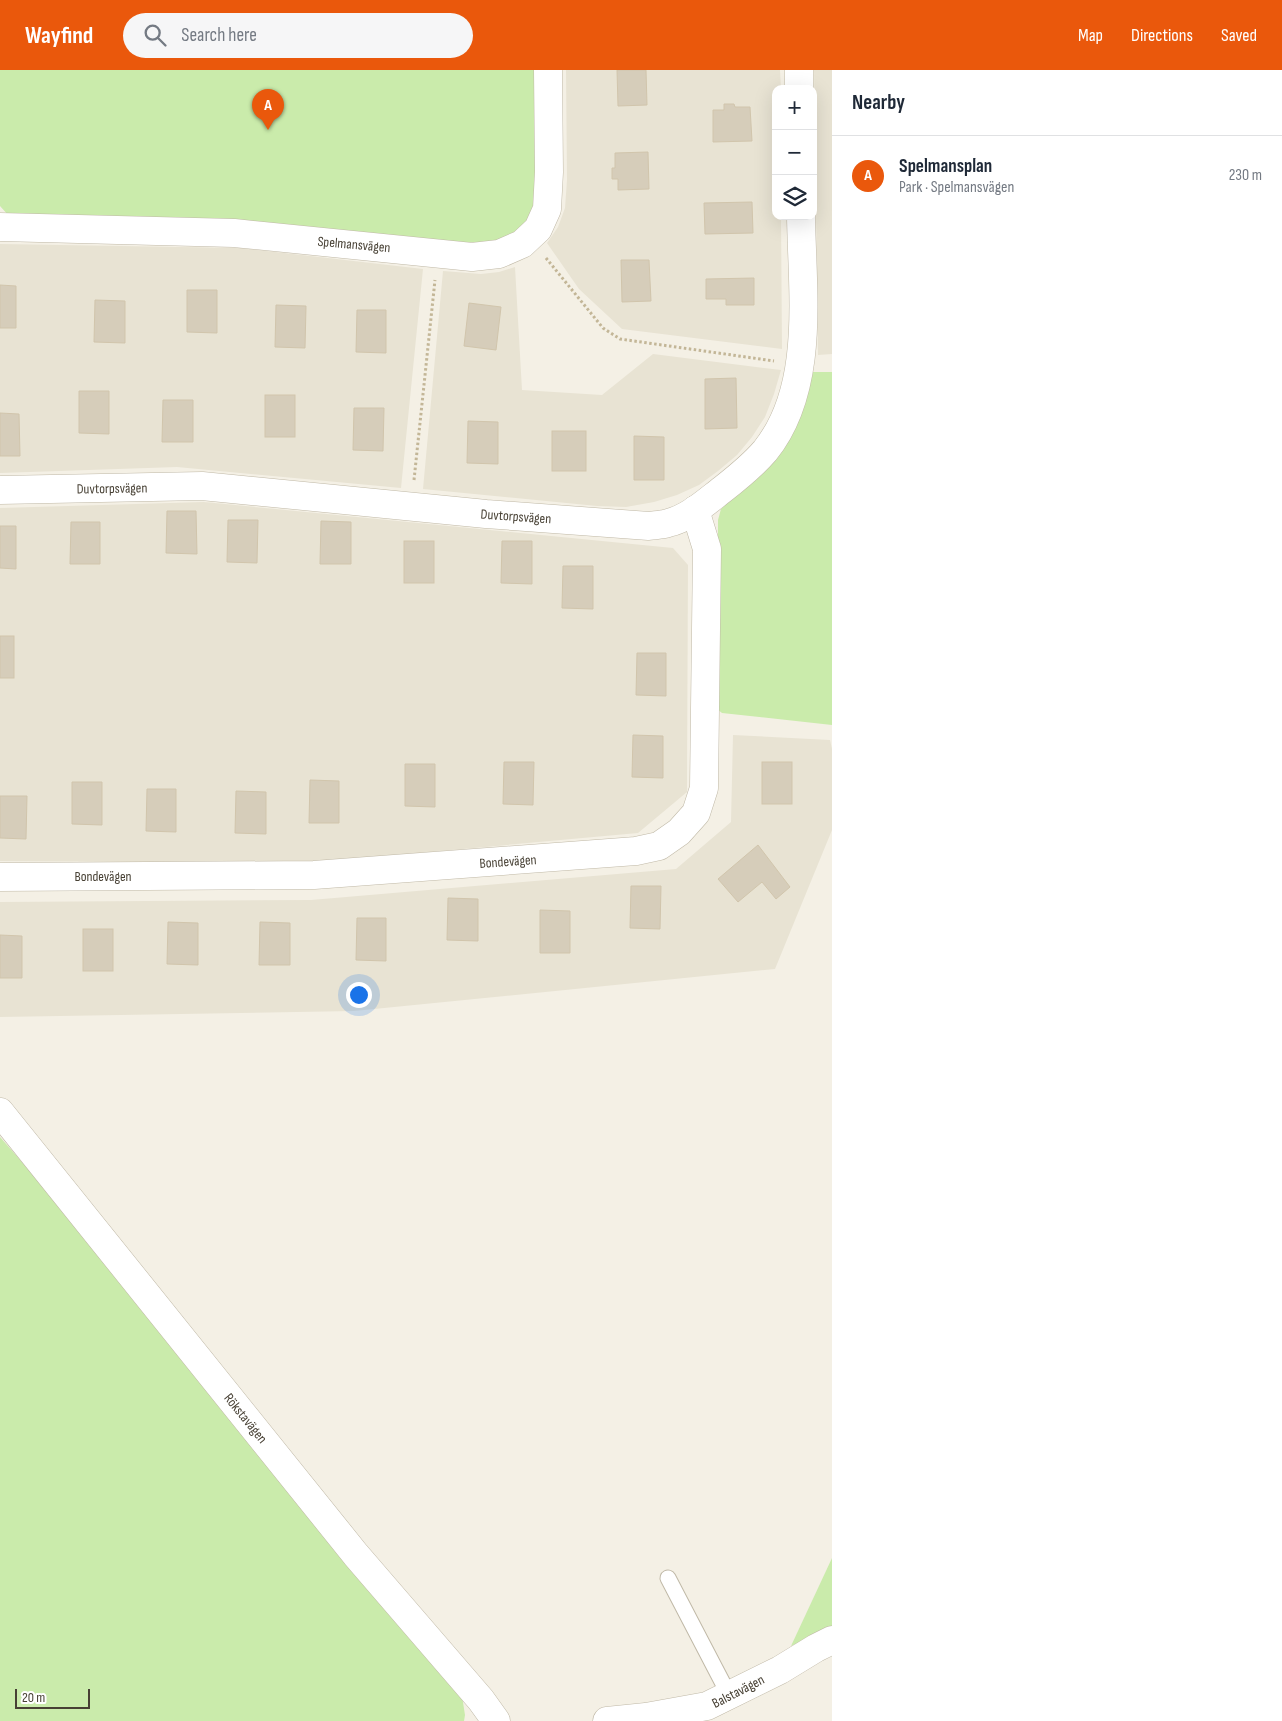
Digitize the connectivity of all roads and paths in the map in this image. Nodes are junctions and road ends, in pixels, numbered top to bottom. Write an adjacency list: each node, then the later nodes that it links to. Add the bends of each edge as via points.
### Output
1 (548, 70): 6 (street, Spelmansvägen, via 547,209 538,229)
2 (799, 70): 3 (street)
3 (799, 85)
4 (801, 220): 8 (street, Duvtorpsvägen, via 803,340)
5 (0, 227): 7 (street, Spelmansvägen, via 234,233)
6 (528, 239): 7 (street, Spelmansvägen, via 499,254 472,256); 8 (path, via 602,328 620,339)
7 (438, 252): 10 (path)
8 (800, 365): 11 (street, Duvtorpsvägen, via 798,383 784,421 765,451)
9 (0, 490): 10 (street, Duvtorpsvägen, via 202,486)
10 (411, 506): 11 (street, Duvtorpsvägen, via 649,526 669,523)
11 (695, 510): 12 (street, Bondevägen, via 707,549 704,788 696,813 659,846 636,852 314,875)
12 (0, 877)
13 (0, 1112): 17 (street, Rökstavägen, via 356,1555)
14 (668, 1578): 16 (lane)
15 (832, 1640): 16 (street, Balstavägen)
16 (729, 1695): 18 (street, Balstavägen, via 707,1706)
17 (496, 1721)
18 (607, 1721)

